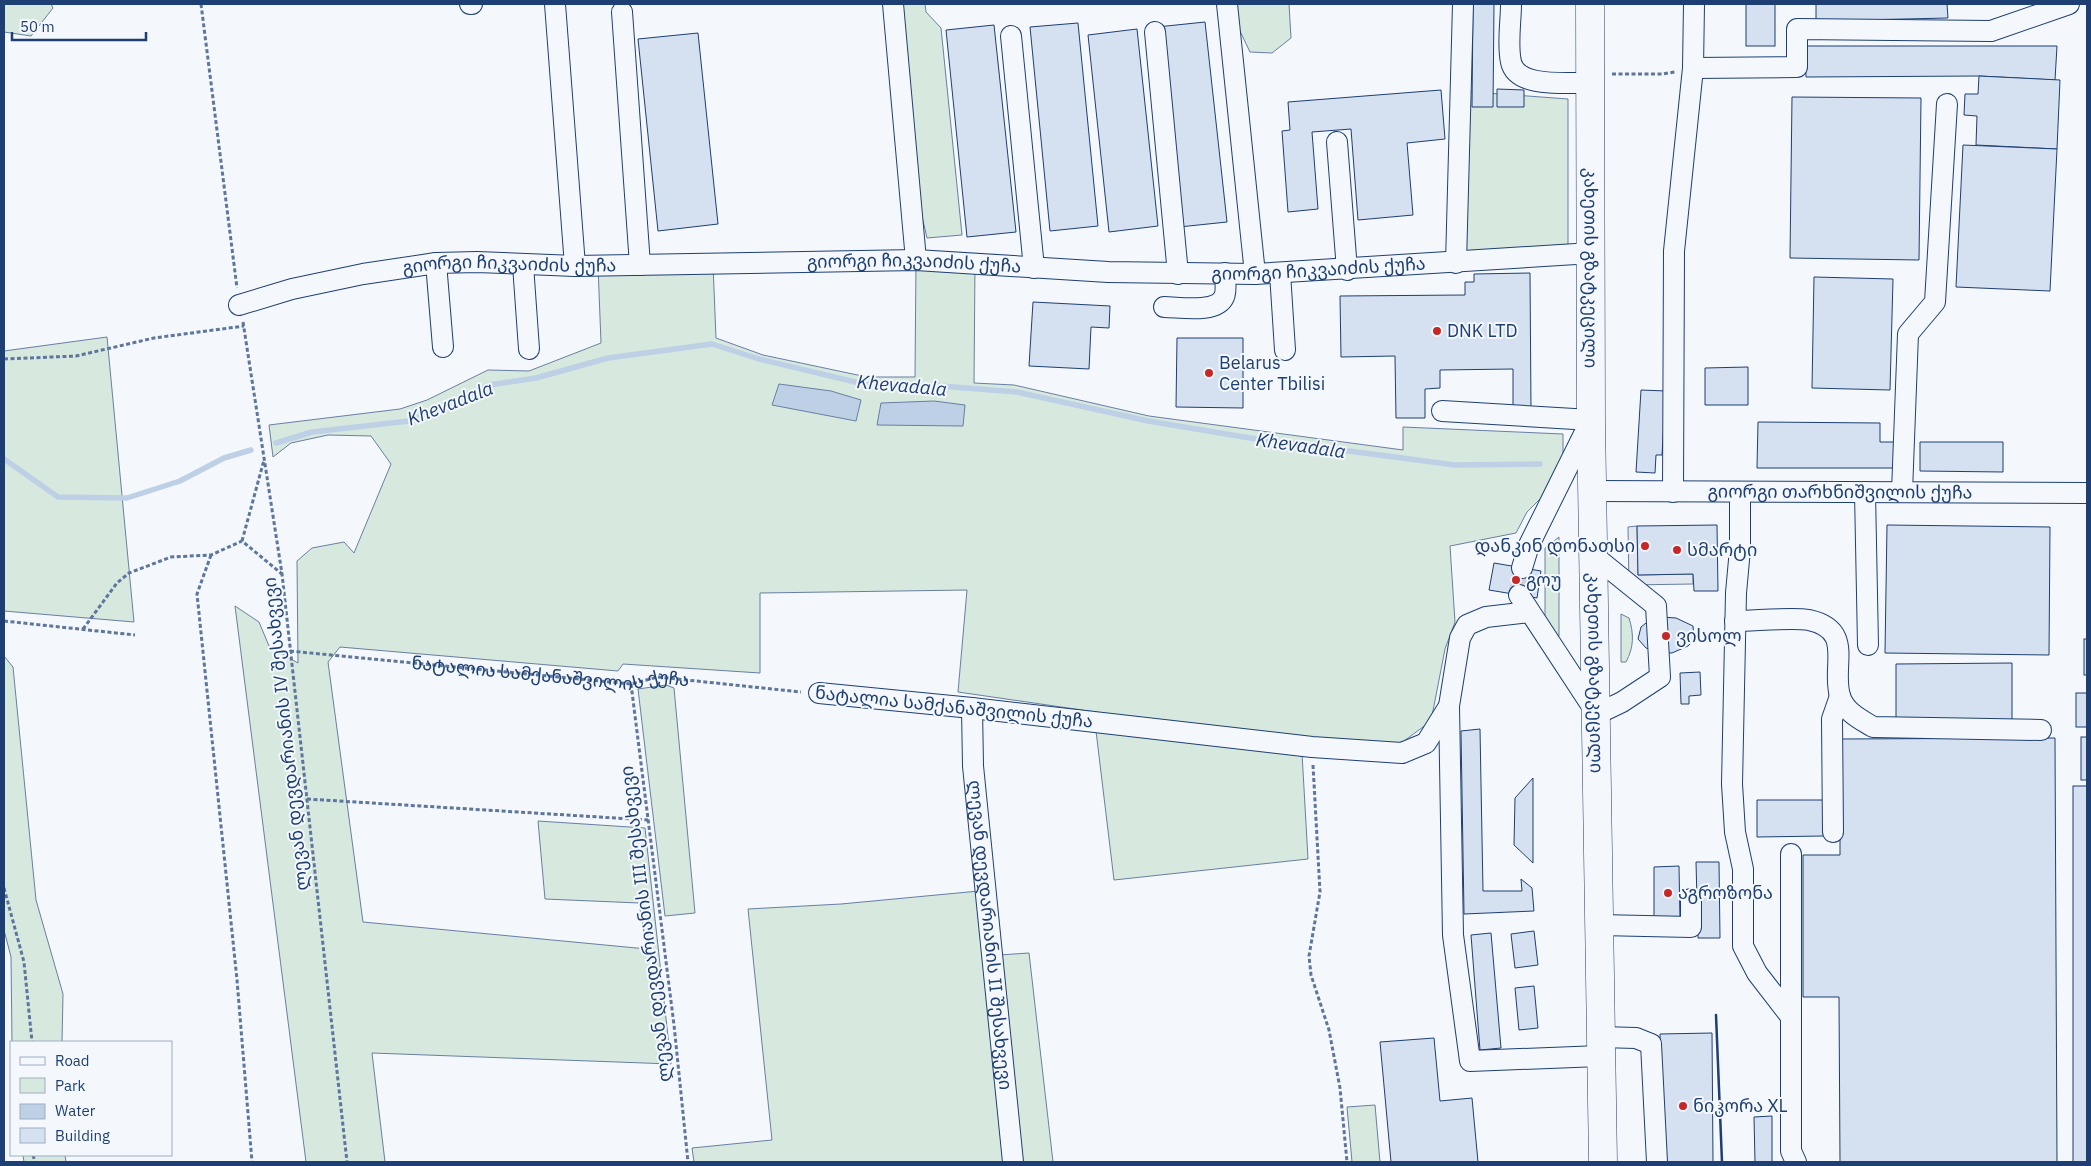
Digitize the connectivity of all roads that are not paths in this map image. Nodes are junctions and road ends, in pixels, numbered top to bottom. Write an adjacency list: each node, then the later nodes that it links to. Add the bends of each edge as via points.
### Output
1 (555, 4): 22 (street)
2 (894, 4): 17 (street)
3 (1227, 4): 28 (street)
4 (1463, 4): 18 (street)
5 (1511, 4): 13 (street, via 1511,62 1518,75 1528,80)
6 (1590, 4): 13 (highway, კახეთის გზატკეცილი)
7 (1694, 4): 12 (street)
8 (2069, 4): 12 (street, via 1991,31 1797,29 1797,67)
9 (622, 12): 21 (street)
10 (1154, 32): 27 (street)
11 (1011, 36): 23 (street)
12 (1693, 68): 37 (street, via 1674,251)
13 (1590, 78): 16 (highway, კახეთის გზატკეცილი)
14 (1947, 104): 40 (street, via 1934,302 1908,334)
15 (1337, 142): 24 (street)
16 (1592, 253): 18 (street, გიორგი ჩიკვაიძის ქუჩა); 35 (highway, კახეთის გზატკეცილი)
17 (916, 260): 21 (street, გიორგი ჩიკვაიძის ქუჩა); 23 (street, გიორგი ჩიკვაიძის ქუჩა)
18 (1456, 262): 24 (street, გიორგი ჩიკვაიძის ქუჩა)
19 (436, 264): 20 (street, გიორგი ჩიკვაიძის ქუჩა); 29 (street, გიორგი ჩიკვაიძის ქუჩა, via 292,288); 31 (street)
20 (523, 264): 22 (street, გიორგი ჩიკვაიძის ქუჩა); 32 (street)
21 (640, 265): 22 (street, გიორგი ჩიკვაიძის ქუჩა)
22 (575, 266)
23 (1034, 268): 27 (street, გიორგი ჩიკვაიძის ქუჩა)
24 (1347, 270): 26 (street, გიორგი ჩიკვაიძის ქუჩა)
25 (1225, 273): 27 (street, გიორგი ჩიკვაიძის ქუჩა); 28 (street, გიორგი ჩიკვაიძის ქუჩა); 30 (street, via 1225,296 1220,302 1211,307)
26 (1280, 273): 28 (street, გიორგი ჩიკვაიძის ქუჩა); 33 (street)
27 (1178, 274)
28 (1255, 274)
29 (239, 304)
30 (1164, 307)
31 (443, 347)
32 (529, 349)
33 (1285, 350)
34 (1442, 412): 35 (street)
35 (1592, 420): 36 (highway, კახეთის გზატკეცილი); 43 (street, via 1529,545)
36 (1594, 491): 37 (street, გიორგი თარხნიშვილის ქუჩა); 42 (highway, კახეთის გზატკეცილი)
37 (1672, 492): 38 (street, გიორგი თარხნიშვილის ქუჩა)
38 (1740, 492): 39 (street, გიორგი თარხნიშვილის ქუჩა); 44 (street)
39 (1865, 492): 40 (street, გიორგი თარხნიშვილის ქუჩა); 45 (street)
40 (1902, 492): 41 (street, გიორგი თარხნიშვილის ქუჩა)
41 (2087, 493)
42 (1594, 556): 50 (highway, კახეთის გზატკეცილი); 50 (street, via 1656,606 1660,677)
43 (1522, 568)
44 (1735, 621): 47 (street, via 1808,620 1831,629 1838,642); 56 (street, via 1732,784 1735,832 1743,870 1743,946 1757,973)
45 (1868, 645)
46 (819, 693): 49 (street, ნატალია სამქანაშვილის ქუჩა)
47 (1840, 696): 51 (street, via 1849,712 1873,727); 52 (street, via 1832,719)
48 (1449, 706): 49 (street, ნატალია სამქანაშვილის ქუჩა, via 1426,743 1402,753 1312,747); 50 (street, ნატალია სამქანაშვილის ქუჩა, via 1460,638 1468,625 1524,603); 57 (street, via 1453,936 1470,1061)
49 (972, 708): 58 (street, ლევან დევდარიანის II შესახვევი, via 973,766)
50 (1597, 714): 55 (highway, კახეთის გზატკეცილი)
51 (2041, 730)
52 (1833, 832)
53 (1790, 854): 56 (street)
54 (1691, 899): 55 (street, via 1691,927)
55 (1599, 925): 57 (highway, კახეთის გზატკეცილი)
56 (1791, 1017): 61 (street, via 1791,1151)
57 (1600, 1046): 59 (highway, კახეთის გზატკეცილი); 60 (street, via 1636,1038 1651,1044)
58 (1013, 1162)
59 (1603, 1162)
60 (1657, 1162)
61 (1796, 1162)

